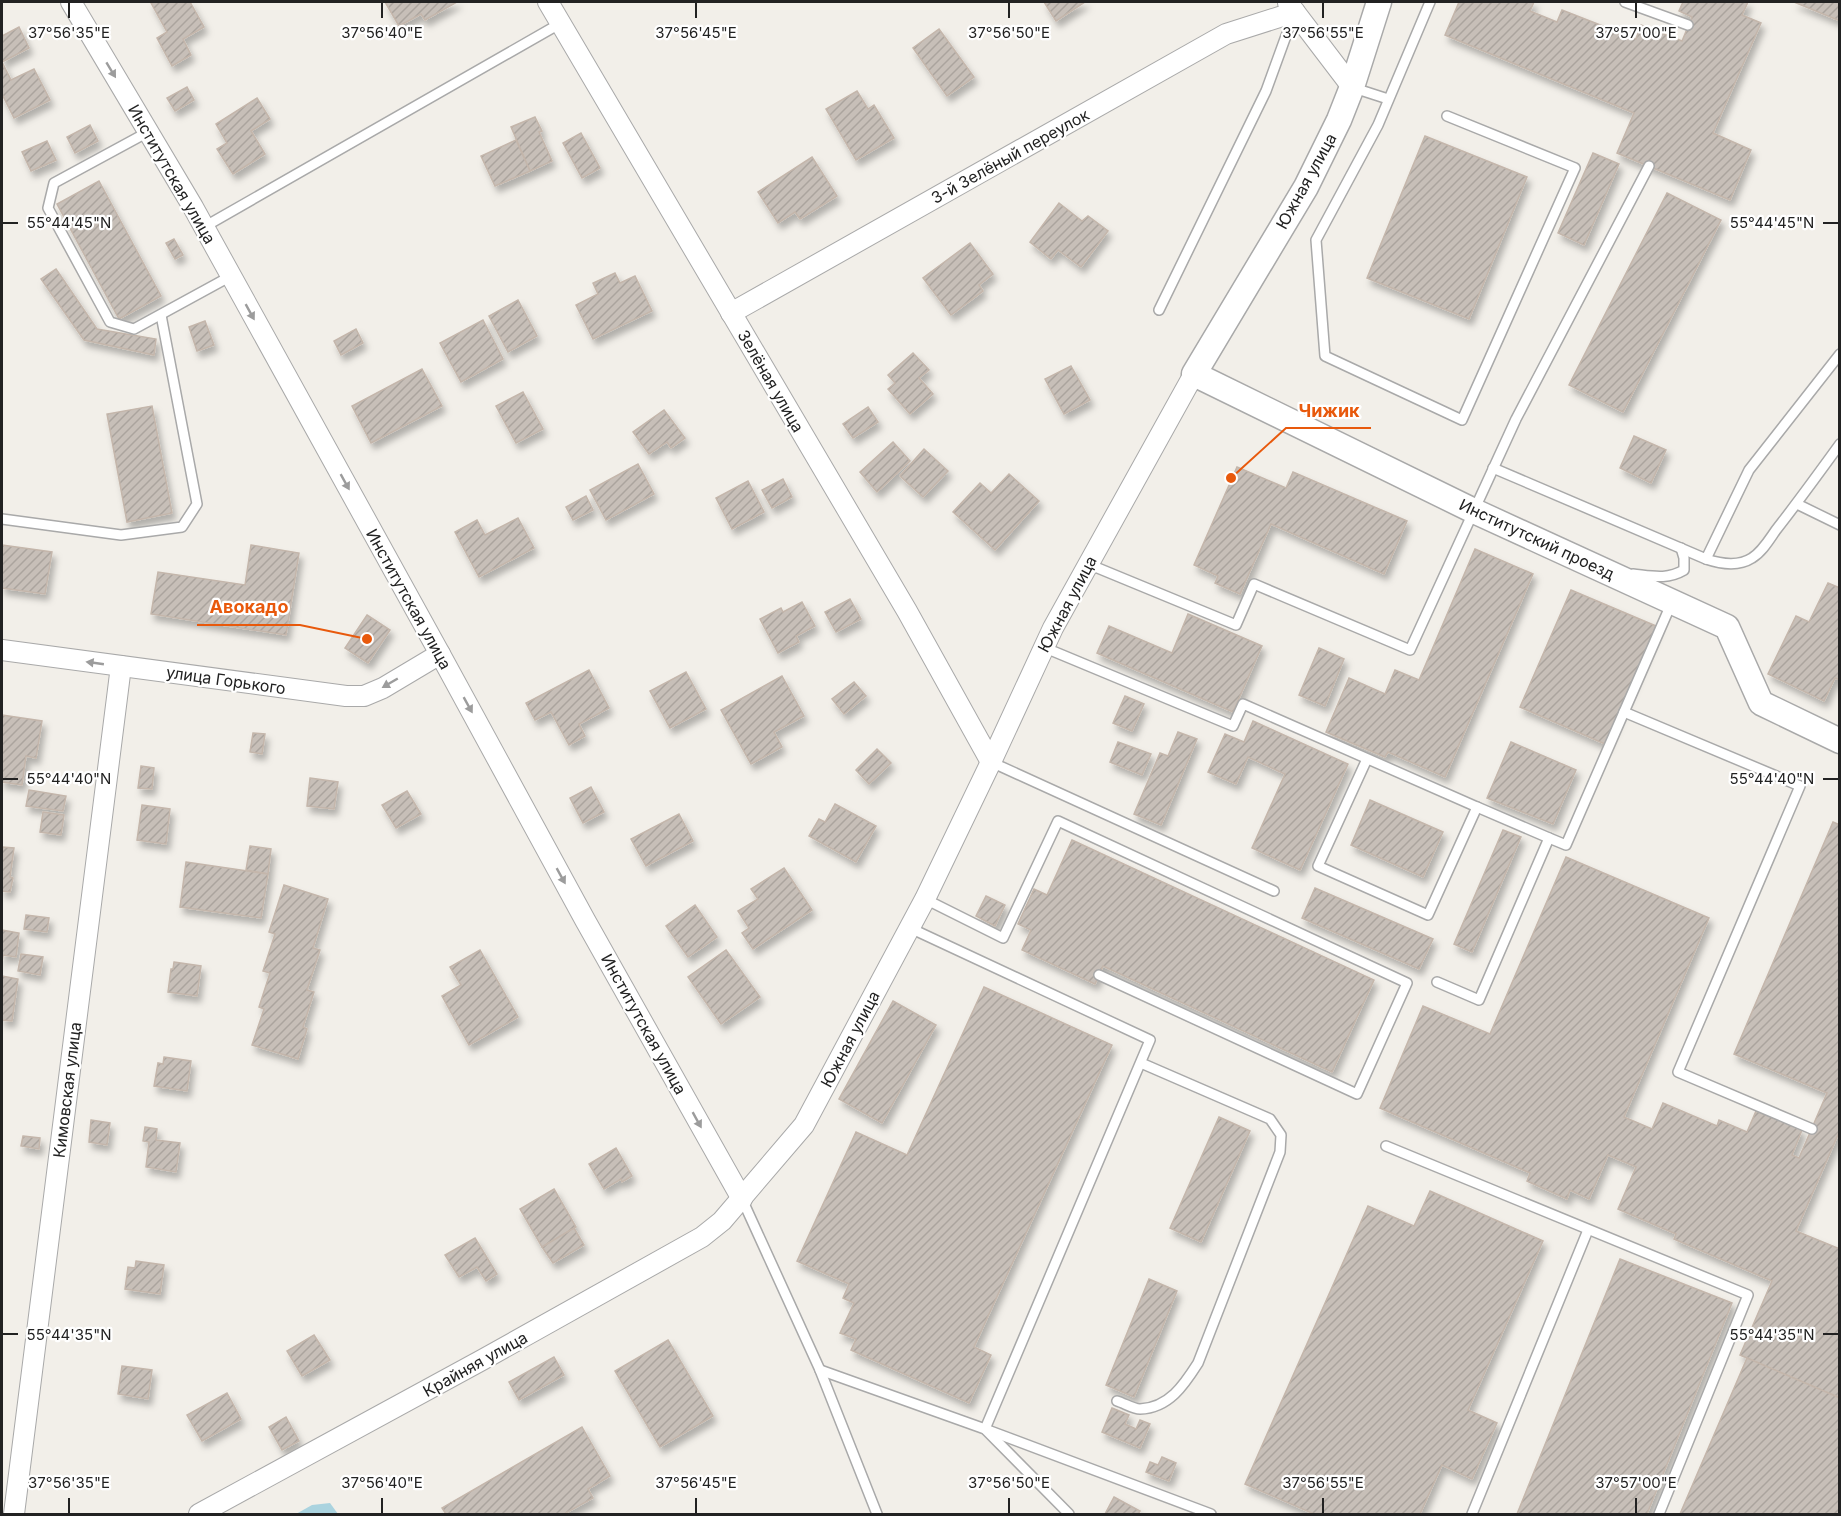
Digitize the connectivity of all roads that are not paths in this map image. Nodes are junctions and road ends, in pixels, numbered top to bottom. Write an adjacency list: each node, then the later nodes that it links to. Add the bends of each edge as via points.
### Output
1 (70, 2): 12 (street, Институтская улица, one-way to 12)
2 (548, 2): 7 (street, Зелёная улица)
3 (1379, 2): 9 (street, Южная улица)
4 (1430, 2): 10 (lane)
5 (1625, 2): 8 (lane)
6 (1291, 7): 9 (street); 16 (lane, via 1266,91); 17 (street, 3-й Зелёный переулок, via 1226,34)
7 (561, 23): 14 (lane); 17 (street, Зелёная улица)
8 (1688, 25)
9 (1352, 87): 10 (lane); 20 (street, Южная улица, via 1306,187)
10 (1388, 99): 11 (lane, via 1316,240 1324,356 1462,420 1575,168)
11 (1447, 116)
12 (148, 132): 14 (street, Институтская улица); 18 (lane, via 54,183 48,208 110,322 134,329)
13 (1649, 166): 22 (lane)
14 (204, 227): 15 (street, Институтская улица)
15 (231, 276): 18 (lane); 34 (street, Институтская улица, one-way to 34)
16 (1159, 310)
17 (731, 313): 39 (street, Зелёная улица)
18 (161, 315): 25 (lane, via 197,504 182,527 121,535)
19 (1839, 354): 28 (lane, via 1749,470)
20 (1194, 374): 24 (street, Институтский проезд); 29 (street, Южная улица)
21 (1839, 444): 23 (lane)
22 (1493, 468): 24 (lane); 27 (lane)
23 (1797, 504): 26 (lane); 28 (lane, via 1752,558 1731,564)
24 (1474, 511): 29 (lane, via 1410,650 1254,584 1236,625); 30 (street, Институтский проезд)
25 (2, 519)
26 (1839, 525)
27 (1681, 548): 28 (lane); 30 (lane, via 1684,570 1673,576)
28 (1706, 559)
29 (1088, 564): 32 (street, Южная улица)
30 (1604, 570): 31 (street, Институтский проезд)
31 (1672, 602): 36 (lane); 37 (street, Институтский проезд, via 1727,627 1761,703)
32 (1043, 647): 38 (lane, via 1233,726 1243,704); 39 (street, Южная улица)
33 (2, 650): 35 (street, улица Горького, one-way to 33)
34 (440, 654): 35 (street, улица Горького, one-way to 35, via 364,696); 50 (street, Институтская улица, one-way to 50)
35 (121, 666): 55 (street, Кимовская улица)
36 (1624, 712): 41 (lane, via 1566,845); 48 (lane, via 1800,786 1678,1072)
37 (1839, 741)
38 (1367, 759): 40 (lane); 40 (lane, via 1318,866 1428,915)
39 (991, 762): 42 (lane); 43 (street, Южная улица)
40 (1477, 807): 41 (lane)
41 (1549, 838): 46 (lane, via 1479,1000)
42 (1274, 891)
43 (925, 899): 44 (street, Южная улица); 45 (lane, via 1003,938 1058,821 1407,982 1357,1094)
44 (910, 928): 47 (lane, via 1150,1040); 50 (street, Южная улица, via 804,1125)
45 (1099, 975)
46 (1437, 982)
47 (1141, 1063): 53 (lane, via 1270,1119 1281,1135 1280,1152 1198,1363 1183,1386 1164,1403 1138,1409); 54 (lane)
48 (1812, 1129)
49 (1386, 1146): 51 (lane)
50 (742, 1199): 52 (lane); 56 (street, Крайняя улица, via 702,1237)
51 (1588, 1230): 60 (lane); 61 (lane, via 1748,1295)
52 (820, 1370): 54 (lane); 57 (lane)
53 (1117, 1401)
54 (985, 1429): 58 (lane); 59 (lane)
55 (14, 1515)
56 (199, 1515)
57 (877, 1515)
58 (1069, 1515)
59 (1211, 1515)
60 (1472, 1515)
61 (1659, 1515)

